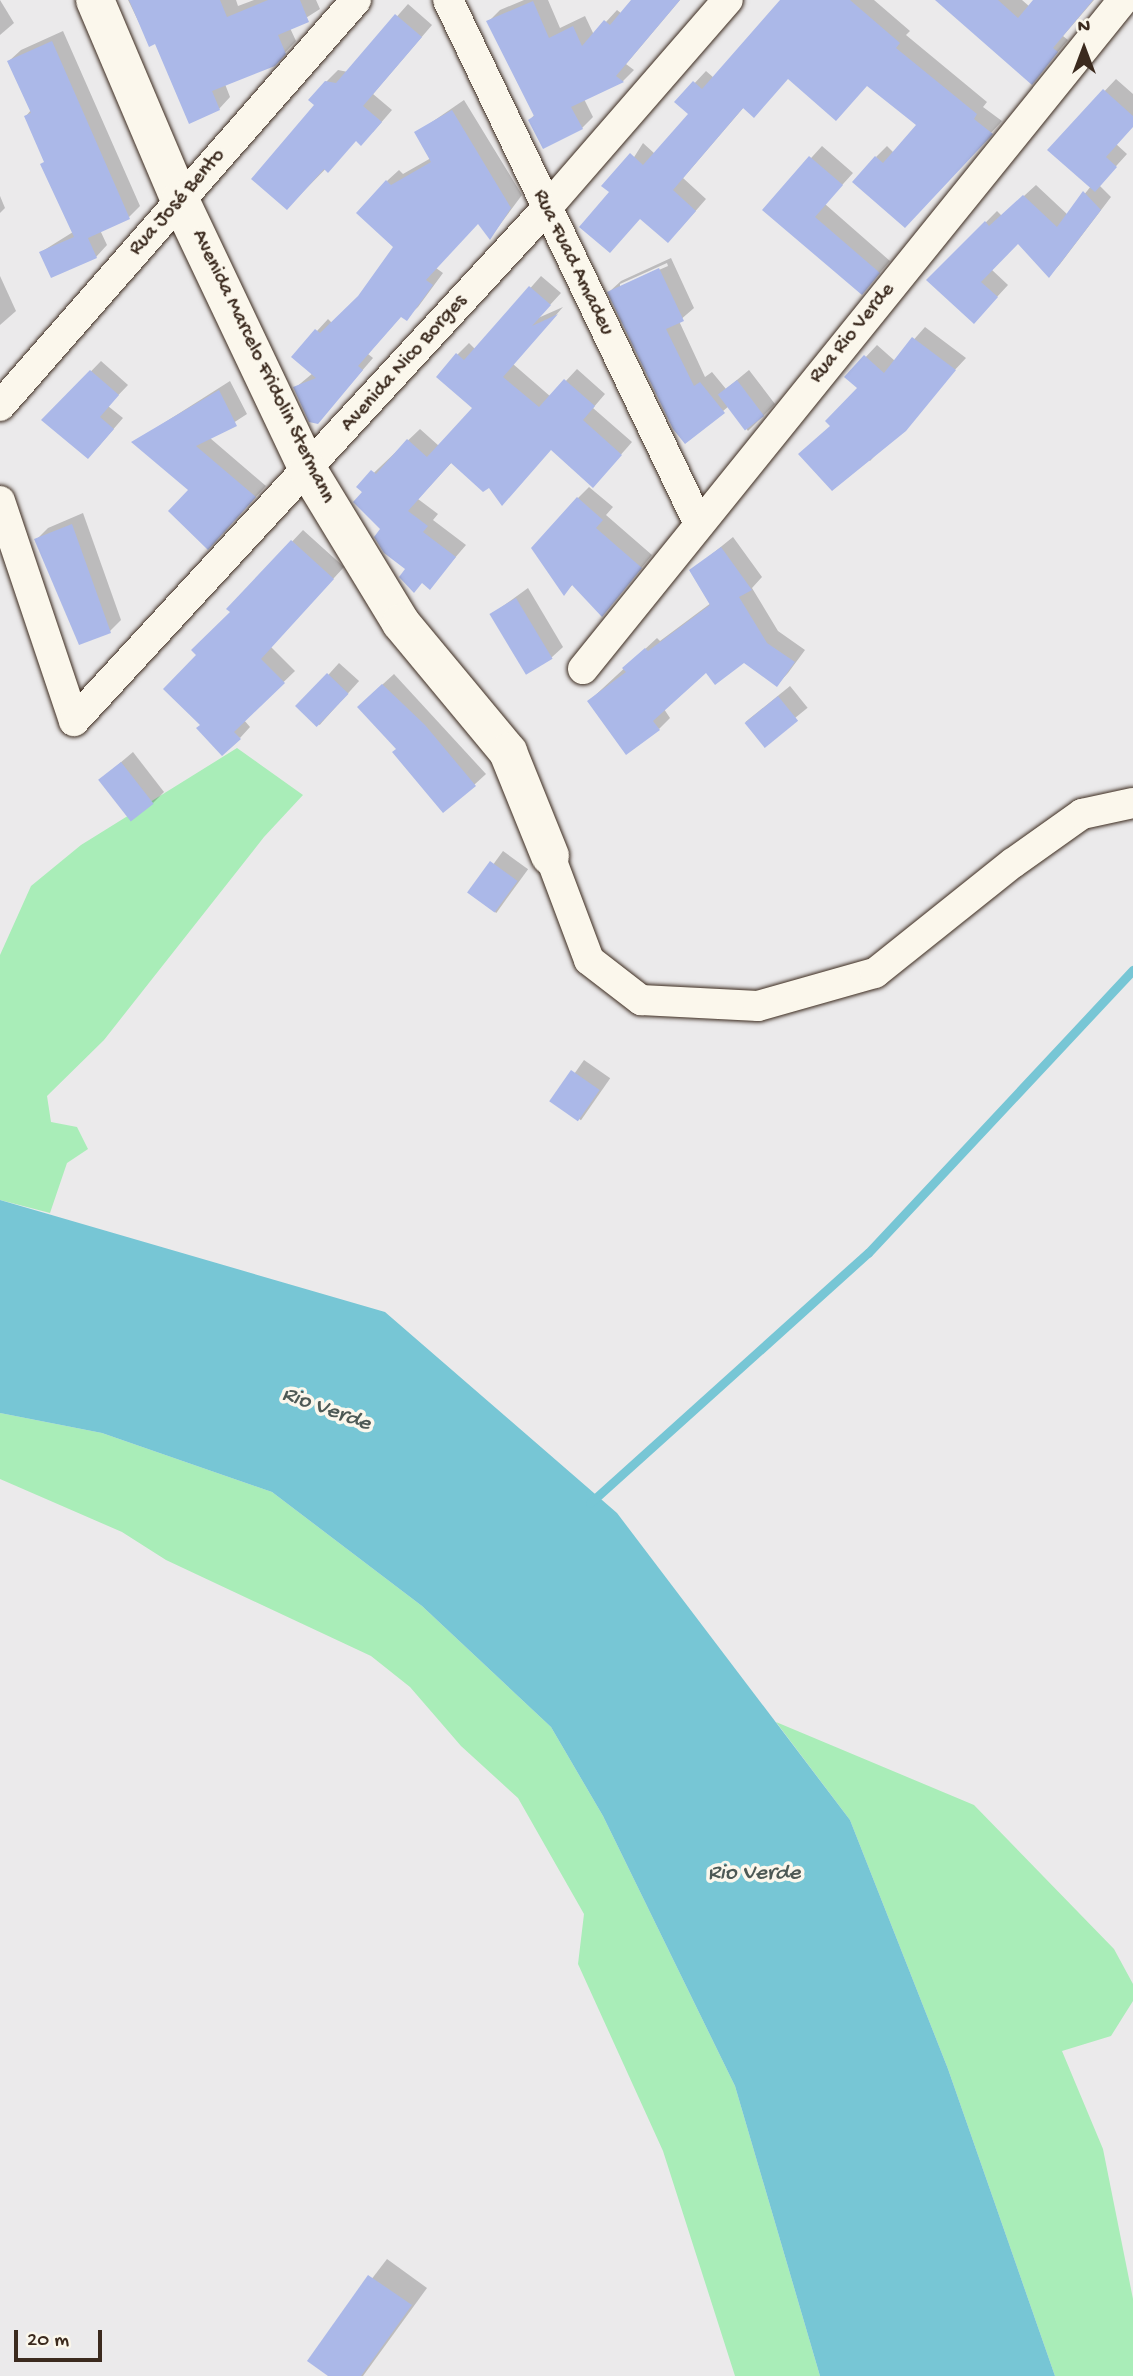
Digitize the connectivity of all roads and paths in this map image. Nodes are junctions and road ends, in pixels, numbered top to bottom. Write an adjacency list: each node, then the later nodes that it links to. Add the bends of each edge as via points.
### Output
1 (95, 0): 6 (street, Avenida Marcelo Fridolin Stermann)
2 (356, 0): 6 (street, Rua José Bento)
3 (448, 0): 7 (street, Rua Fuad Amadeu)
4 (728, 0): 7 (street, Avenida Nico Borges)
5 (1123, 0): 11 (street, Rua Rio Verde)
6 (180, 200): 8 (street, Rua José Bento); 9 (street, Avenida Marcelo Fridolin Stermann)
7 (546, 209): 9 (street, Avenida Nico Borges); 11 (street, Rua Fuad Amadeu)
8 (0, 406)
9 (308, 470): 10 (street, Avenida Nico Borges, via 74,721); 14 (street, Avenida Marcelo Fridolin Stermann, via 401,623 508,752)
10 (0, 501)
11 (699, 524): 12 (street, Rua Rio Verde)
12 (583, 669)
13 (1133, 803): 14 (street, via 1082,814 875,973 758,1006 641,1000 589,960)
14 (550, 856)

